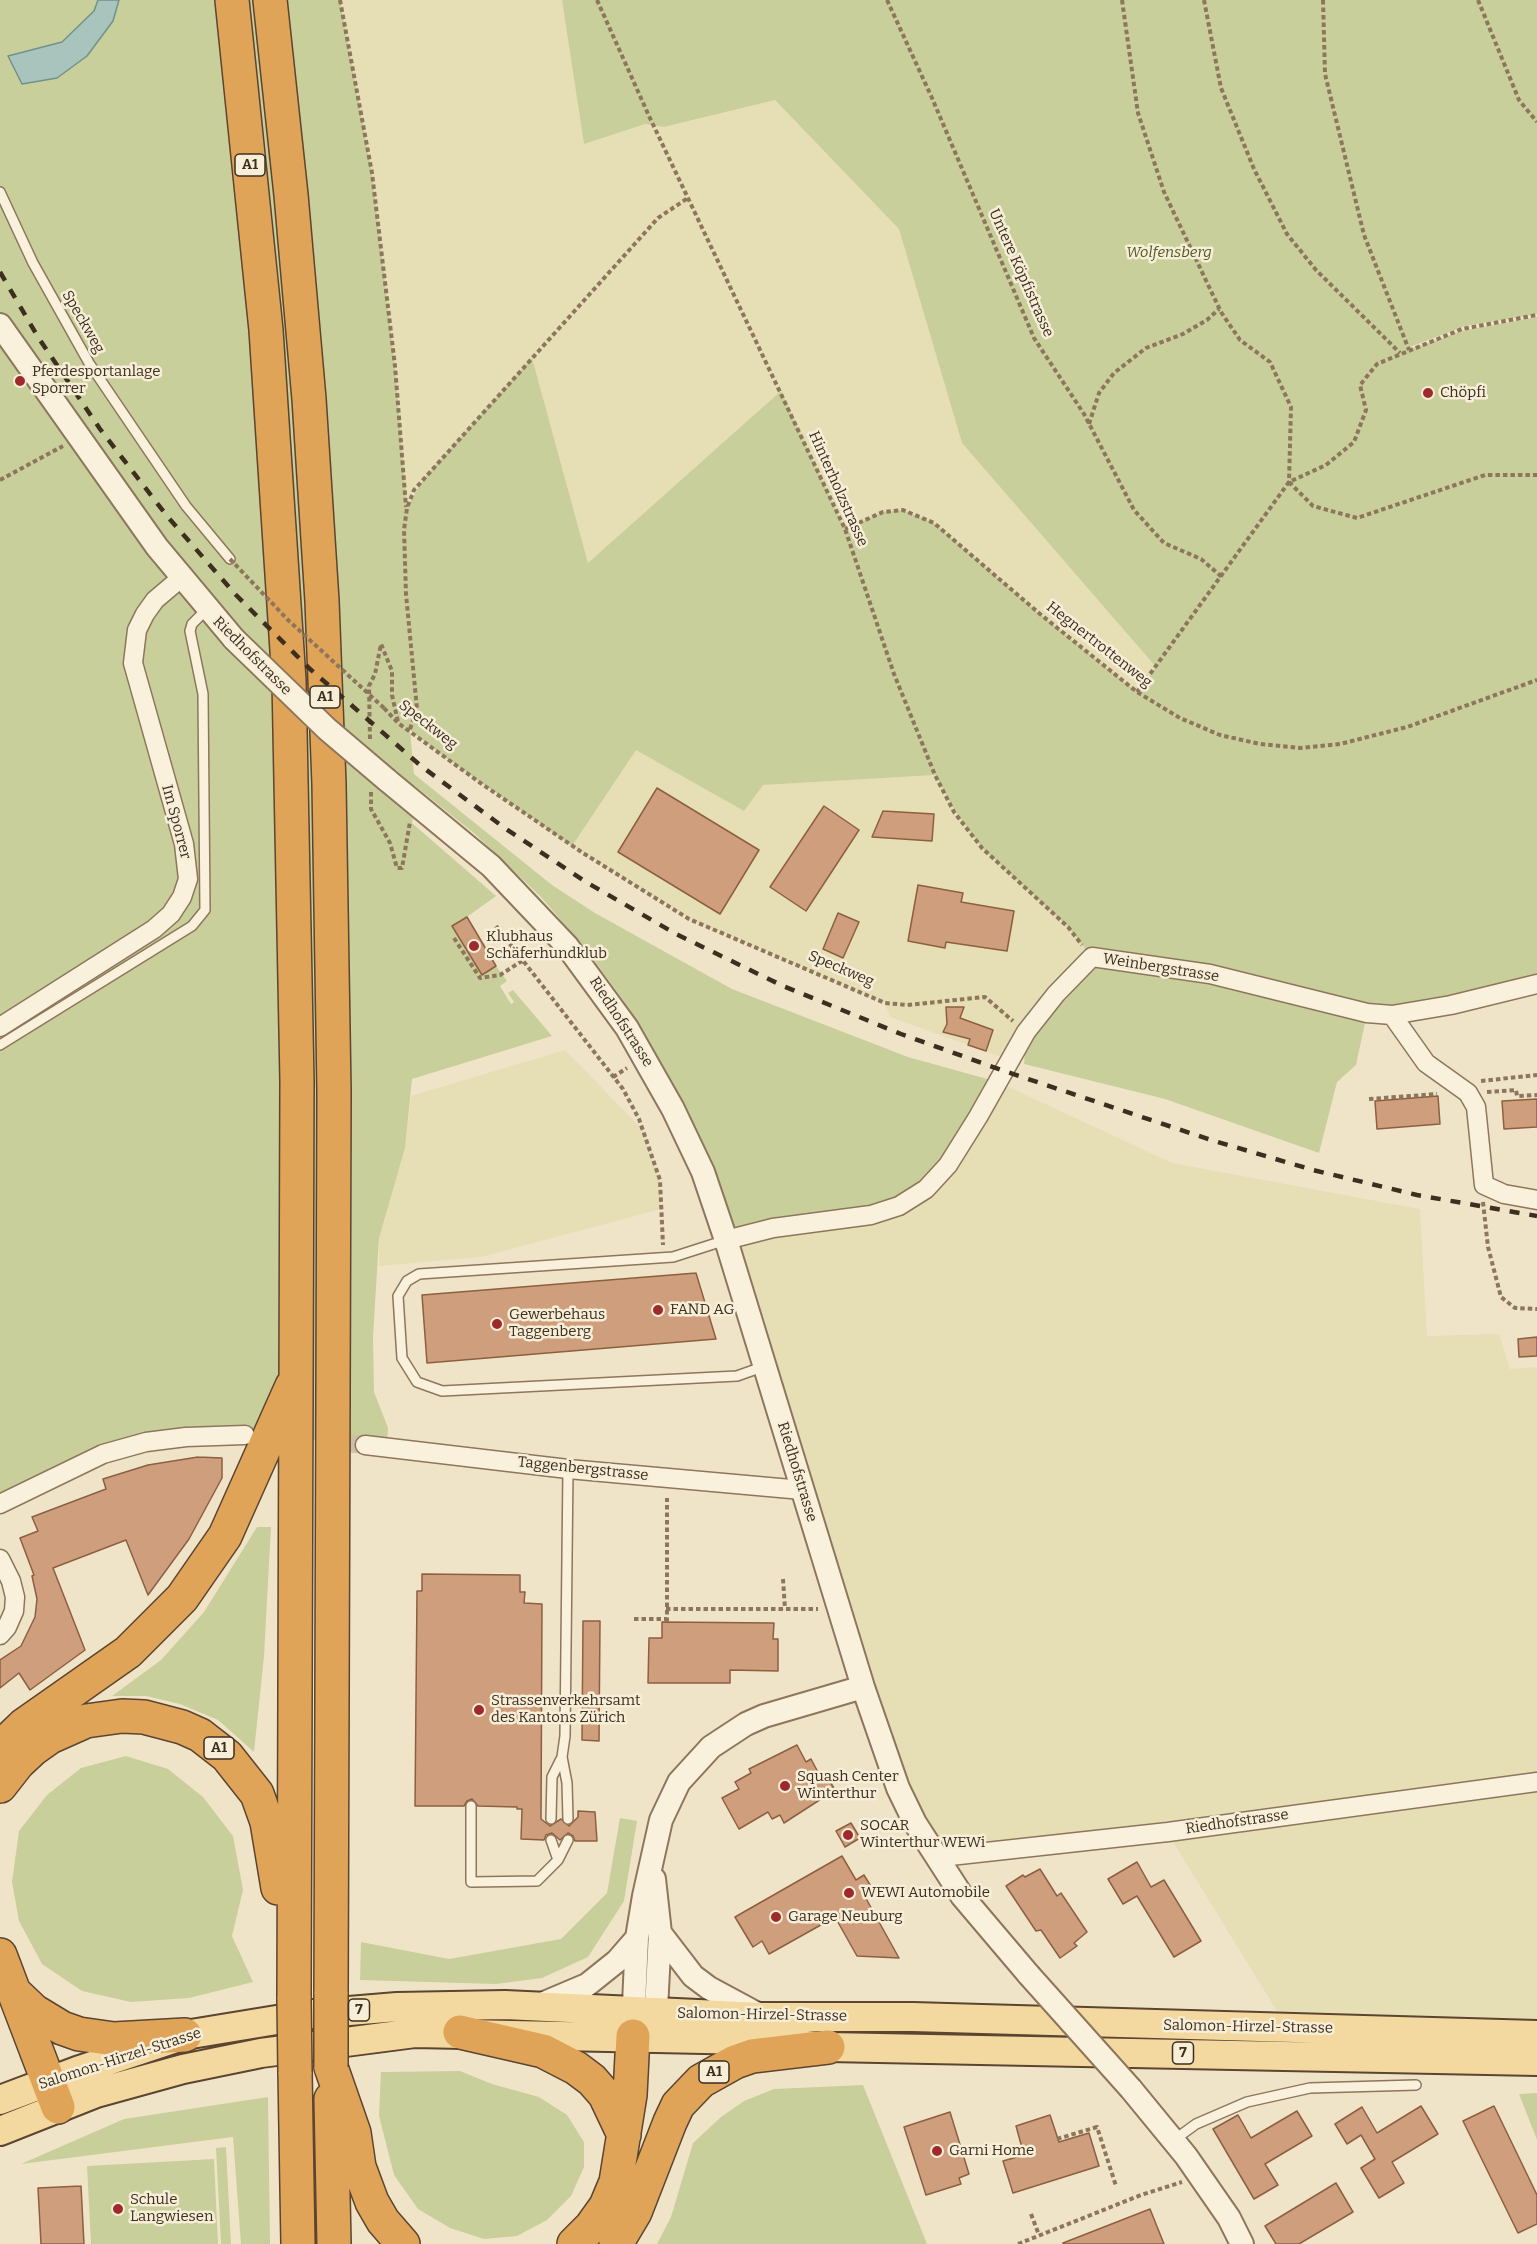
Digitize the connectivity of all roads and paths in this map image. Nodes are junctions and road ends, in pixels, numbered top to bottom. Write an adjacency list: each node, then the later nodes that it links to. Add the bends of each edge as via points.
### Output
1 (232, 0): 49 (highway, A1, via 266,330 289,681 296,982)
2 (270, 0): 89 (highway, A1, bridge, via 309,399 329,784 334,1091)
3 (340, 0): 23 (path, via 372,173 395,366)
4 (597, 0): 12 (path, Hinterholzstrasse)
5 (887, 0): 18 (path, Untere Köpfistrasse, via 933,98 1034,338)
6 (1122, 0): 13 (path, via 1138,113 1164,192)
7 (1204, 0): 17 (path, via 1221,88 1254,169 1287,234 1316,270)
8 (1323, 0): 16 (path, via 1325,74 1362,224)
9 (1478, 0): 10 (path, via 1519,100)
10 (1537, 122)
11 (0, 192): 25 (lane, Speckweg, via 33,263 89,363 186,506)
12 (688, 198): 23 (path, via 658,218 424,477); 24 (path, Hinterholzstrasse)
13 (1220, 308): 18 (path, via 1183,334 1146,348 1114,374 1099,393); 22 (path, via 1240,340 1270,362 1291,407)
14 (1537, 315): 16 (path, via 1462,329)
15 (0, 325): 19 (street, Riedhofstrasse)
16 (1409, 350): 17 (path)
17 (1400, 353): 22 (path, via 1377,364 1360,385 1366,410 1354,442 1326,465)
18 (1089, 424): 26 (path, Untere Köpfistrasse, via 1134,510 1164,543 1201,559)
19 (78, 437): 21 (path); 27 (street, Riedhofstrasse)
20 (1537, 475): 22 (path, via 1485,475 1357,518 1313,506)
21 (0, 480)
22 (1289, 482): 26 (path)
23 (406, 508): 31 (path, via 405,569 417,709)
24 (845, 529): 30 (path, Hegnertrottenweg, via 883,512 903,510 934,523); 34 (path, Hinterholzstrasse, via 894,674 954,812 982,848 1068,927)
25 (230, 559): 31 (path, Speckweg, bridge, via 288,620)
26 (1222, 577): 30 (path)
27 (181, 578): 28 (street, Riedhofstrasse); 38 (street, Im Sporrer, via 145,614 137,630 132,663 184,844 188,879 182,897 154,929)
28 (207, 609): 40 (lane, via 190,631 203,694 205,910 192,926); 45 (street, Riedhofstrasse, bridge, via 320,723 491,866 549,925 588,973 639,1047 673,1108 703,1172)
29 (1537, 680): 30 (path, Hegnertrottenweg, via 1373,737 1300,748 1220,735 1179,718)
30 (1137, 692)
31 (410, 730): 39 (path, Speckweg, via 578,849 689,919 885,1003 907,1005 985,997)
32 (496, 926): 35 (path)
33 (454, 938): 35 (path, via 480,978 500,975)
34 (1092, 957): 37 (street, Weinbergstrasse, via 1210,974 1367,1013); 39 (street, Weinbergstrasse)
35 (522, 961): 46 (path, via 623,1089 639,1119 660,1180)
36 (1537, 984): 37 (street, Weinbergstrasse)
37 (1392, 1015): 42 (street, via 1426,1063)
38 (0, 1027)
39 (1026, 1032): 45 (street, Weinbergstrasse, via 948,1165 926,1189 898,1206 872,1215 773,1228)
40 (0, 1046)
41 (1537, 1075): 42 (path, via 1477,1082)
42 (1468, 1093): 43 (street, via 1478,1117 1484,1185 1504,1194)
43 (1537, 1200)
44 (1483, 1202): 47 (path, via 1488,1246 1501,1297 1515,1308)
45 (719, 1243): 46 (lane); 48 (street, Riedhofstrasse)
46 (663, 1258): 48 (lane, via 419,1274 407,1281 398,1296 402,1358 417,1382 442,1391 737,1376)
47 (1537, 1309)
48 (765, 1366): 53 (street, Riedhofstrasse)
49 (297, 1373): 64 (highway, A1, via 234,1518 213,1556 182,1598 128,1652 24,1725); 79 (highway, A1)
50 (245, 1435): 55 (street, via 186,1437 135,1445 93,1458)
51 (365, 1445): 52 (street, Taggenbergstrasse)
52 (568, 1469): 53 (street, Taggenbergstrasse); 65 (lane)
53 (802, 1490): 63 (street, Riedhofstrasse)
54 (667, 1498): 59 (path)
55 (0, 1504)
56 (0, 1559): 62 (street, via 15,1597 14,1611)
57 (783, 1579): 60 (path)
58 (822, 1608): 60 (path)
59 (666, 1609): 60 (path); 61 (path, via 667,1621)
60 (784, 1609)
61 (634, 1619)
62 (0, 1635)
63 (863, 1686): 74 (street, Riedhofstrasse, via 898,1788); 75 (street, via 764,1716 711,1747 669,1799)
64 (0, 1748)
65 (562, 1757): 69 (lane, via 552,1777); 70 (lane)
66 (1537, 1782): 74 (street, Riedhofstrasse, via 1168,1832 950,1856)
67 (0, 1786): 79 (highway, A1, via 18,1763 50,1737 104,1717 164,1721 215,1745 244,1774 262,1804)
68 (471, 1806): 73 (lane, via 471,1882 537,1881)
69 (551, 1819)
70 (568, 1820)
71 (551, 1840): 73 (lane)
72 (568, 1840): 73 (lane)
73 (558, 1860)
74 (939, 1863): 96 (street, Riedhofstrasse, bridge, via 1029,1975)
75 (652, 1865): 76 (street); 77 (street)
76 (660, 1933): 82 (street, via 687,1969 708,1988); 83 (street)
77 (638, 1938): 81 (street, via 587,1985); 83 (street)
78 (0, 1955): 80 (highway)
79 (294, 1990): 102 (highway, A1, bridge)
80 (7, 2000): 85 (highway, via 79,2034 114,2039); 91 (highway)
81 (536, 2006): 83 (main road, Salomon-Hirzel-Strasse / 7); 85 (main road, Salomon-Hirzel-Strasse / 7, via 372,2008)
82 (762, 2017): 83 (main road, Salomon-Hirzel-Strasse / 7); 86 (main road, Salomon-Hirzel-Strasse / 7, via 913,2017)
83 (644, 2024): 84 (main road, Salomon-Hirzel-Strasse / 7); 87 (main road, Salomon-Hirzel-Strasse / 7); 94 (highway); 97 (highway, A1)
84 (460, 2032): 91 (main road, Salomon-Hirzel-Strasse / 7, via 415,2033 261,2053); 94 (highway, via 543,2051 576,2068 605,2095)
85 (184, 2035): 91 (main road, Salomon-Hirzel-Strasse / 7)
86 (1537, 2035)
87 (828, 2047): 88 (main road, Salomon-Hirzel-Strasse / 7); 97 (highway, A1, via 752,2056 709,2075 678,2105)
88 (1537, 2061)
89 (331, 2067): 103 (highway, A1); 104 (highway, A1, via 372,2202 383,2222)
90 (1416, 2085): 96 (lane, via 1310,2088 1247,2103 1196,2124)
91 (45, 2097): 92 (main road, Salomon-Hirzel-Strasse / 7); 93 (main road, Salomon-Hirzel-Strasse / 7)
92 (0, 2100)
93 (0, 2131)
94 (624, 2135): 105 (highway, via 616,2182 606,2206)
95 (1057, 2139): 99 (path, via 1097,2127)
96 (1174, 2140): 108 (street, Riedhofstrasse, via 1229,2218)
97 (650, 2169): 106 (highway, A1, via 635,2212)
98 (1186, 2181): 101 (path)
99 (1116, 2186)
100 (1031, 2214): 101 (path)
101 (1039, 2235): 107 (path)
102 (298, 2244)
103 (334, 2244)
104 (403, 2244)
105 (574, 2244)
106 (616, 2244)
107 (1017, 2244)
108 (1242, 2244)

